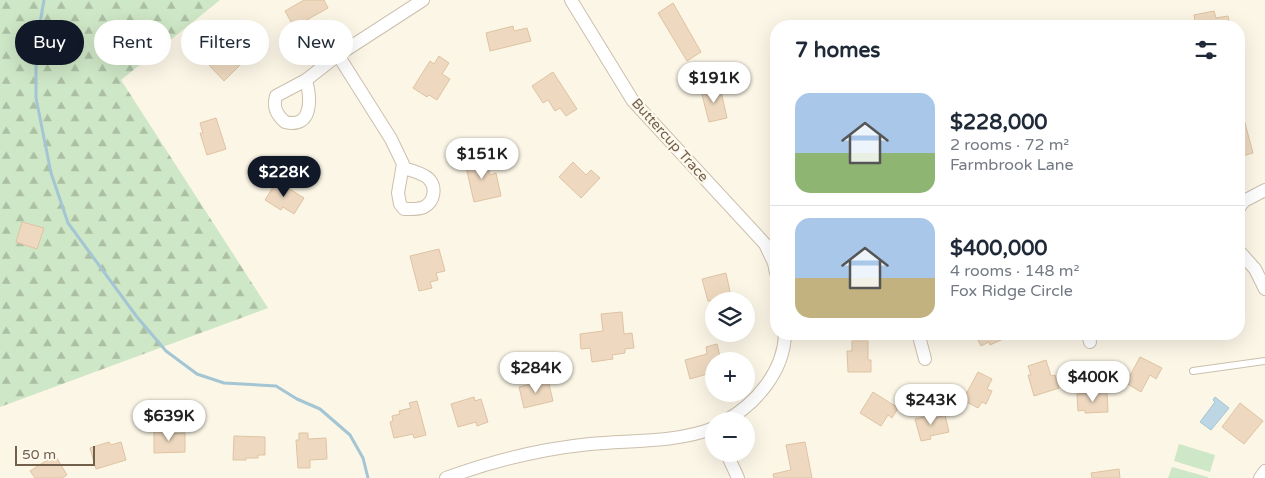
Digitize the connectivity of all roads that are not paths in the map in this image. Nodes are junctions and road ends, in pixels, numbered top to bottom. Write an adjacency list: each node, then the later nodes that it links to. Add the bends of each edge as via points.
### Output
1 (423, 0): 3 (street)
2 (571, 0): 10 (street, Buttercup Trace, via 633,101 765,244)
3 (353, 45)
4 (325, 65): 6 (street)
5 (344, 65): 7 (street, via 391,139)
6 (306, 80)
7 (403, 168)
8 (1265, 190): 9 (street)
9 (1245, 200)
10 (770, 255)
11 (1245, 258): 12 (street)
12 (1265, 289)
13 (785, 340): 18 (street, via 776,369 761,393)
14 (920, 340): 15 (street)
15 (925, 359)
16 (1265, 361): 17 (lane)
17 (1193, 371)
18 (742, 412)
19 (705, 431): 22 (street, via 683,437 588,444 524,455)
20 (731, 462): 23 (street)
21 (1265, 471): 24 (street)
22 (446, 478)
23 (738, 478)
24 (1260, 478)

